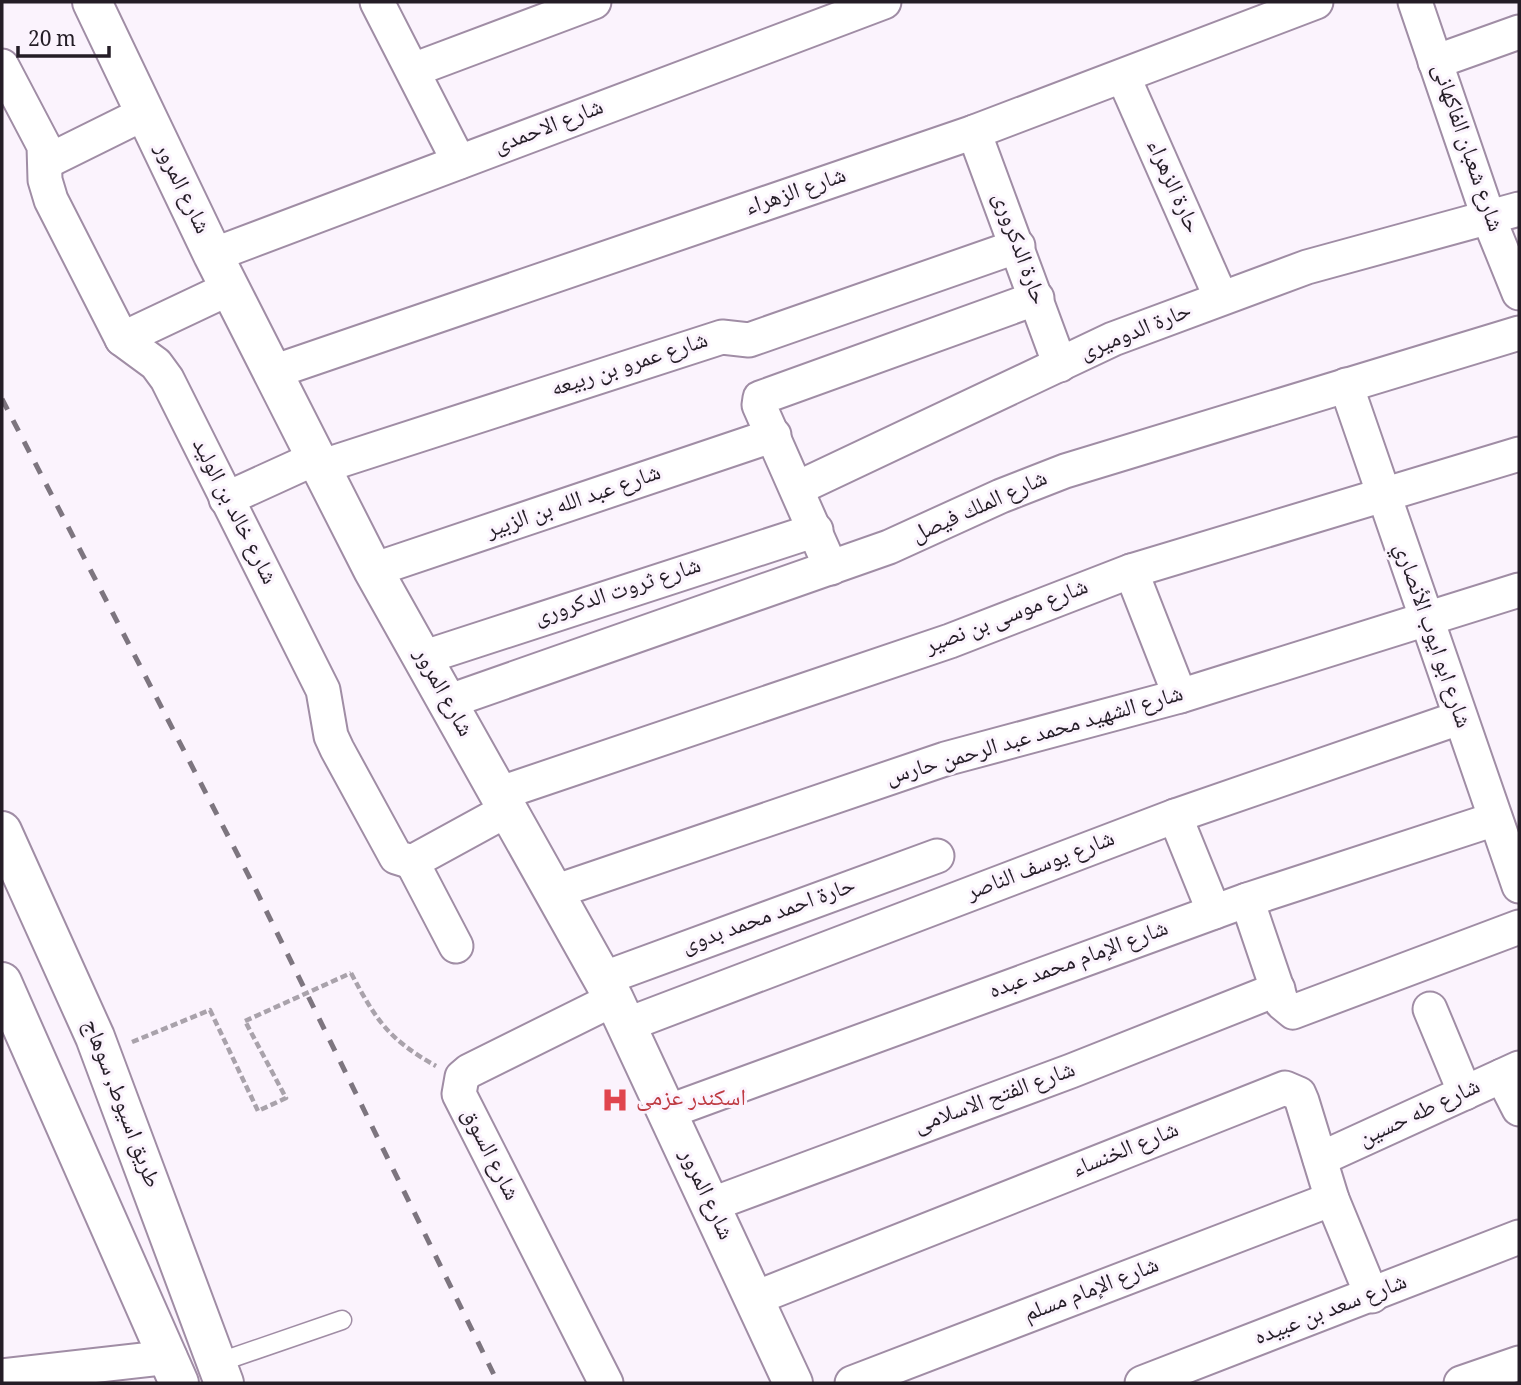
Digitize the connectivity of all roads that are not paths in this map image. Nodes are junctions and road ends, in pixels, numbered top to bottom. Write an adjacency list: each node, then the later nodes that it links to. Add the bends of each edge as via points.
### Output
1 (92, 2): 13 (street, شارع المرور)
2 (377, 2): 11 (street)
3 (594, 2): 11 (street)
4 (884, 2): 16 (street, شارع الاحمدى)
5 (1315, 2): 7 (street, شارع الزهراء)
6 (1415, 2): 9 (street, شارع شعبان الفاكهانى)
7 (1270, 11): 12 (street, شارع الزهراء)
8 (1519, 32): 9 (street)
9 (1435, 62): 17 (street, شارع شعبان الفاكهانى)
10 (2, 66): 15 (street, شارع خالد بن الوليد, via 44,146)
11 (413, 70): 16 (street)
12 (1123, 76): 14 (street, شارع الزهراء); 22 (street, حارة الزهراء)
13 (145, 113): 15 (street); 19 (street, شارع المرور)
14 (974, 132): 18 (street, حارة الدكرورى); 26 (street, شارع الزهراء)
15 (46, 162): 24 (street, شارع خالد بن الوليد, via 47,190)
16 (459, 162): 19 (street, شارع الاحمدى)
17 (1504, 214): 20 (street, شارع شعبان الفاكهانى); 22 (street, حارة الدوميرى, via 1383,244)
18 (1018, 246): 21 (street, حارة الدكرورى); 30 (street, شارع عمرو بن ربيعه, via 748,340 722,337)
19 (222, 271): 24 (street, شارع الاحمدى); 26 (street, شارع المرور)
20 (1519, 293)
21 (1037, 298): 25 (street, حارة الدكرورى); 28 (street, via 762,396 759,405)
22 (1221, 298): 25 (street, حارة الدوميرى)
23 (1519, 332): 27 (street, شارع الملك فيصل)
24 (122, 339): 33 (street, شارع خالد بن الوليد, via 162,371)
25 (1060, 365): 31 (street, حارة الدوميرى)
26 (273, 372): 30 (street, شارع المرور)
27 (1346, 385): 32 (street, شارع ابو ايوب الأنصاري); 35 (street, شارع الملك فيصل, via 1065,471)
28 (774, 435): 31 (street); 36 (street, شارع عبد الله بن الزبير)
29 (1519, 454): 32 (street, شارع موسى بن نصير)
30 (318, 462): 33 (street, شارع عمرو بن ربيعه); 36 (street, شارع المرور)
31 (798, 488): 34 (street)
32 (1383, 497): 37 (street, شارع موسى بن نصير); 39 (street, شارع ابو ايوب الأنصاري)
33 (226, 499): 49 (street, شارع خالد بن الوليد, via 323,690 337,749 397,857)
34 (816, 530): 35 (street); 40 (street, شارع ثروت الدكرورى)
35 (831, 568): 42 (street, شارع الملك فيصل)
36 (373, 570): 40 (street, شارع المرور)
37 (1131, 571): 41 (street); 44 (street, شارع موسى بن نصير)
38 (1519, 590): 39 (street, شارع الشهيد محمد عبد الرحمن حارس)
39 (1425, 621): 41 (street, شارع الشهيد محمد عبد الرحمن حارس); 43 (street, شارع ابو ايوب الأنصاري)
40 (422, 658): 42 (street, شارع المرور)
41 (1180, 696): 51 (street, شارع الشهيد محمد عبد الرحمن حارس, via 945,759)
42 (446, 702): 44 (street, شارع المرور)
43 (1459, 718): 45 (street, شارع يوسف الناصر); 46 (street, شارع ابو ايوب الأنصاري)
44 (503, 802): 49 (street); 51 (street, شارع المرور)
45 (1175, 816): 53 (street); 58 (street, شارع يوسف الناصر)
46 (1495, 819): 50 (street, شارع ابو ايوب الأنصاري); 52 (street, شارع الإمام محمد عبده)
47 (7, 848): 73 (street, طريق اسيوط, سوهاج, via 102,1055)
48 (937, 856): 58 (street, حارة احمد محمد بدوى)
49 (412, 863): 55 (street, شارع خالد بن الوليد)
50 (1519, 886)
51 (554, 892): 58 (street, شارع المرور)
52 (1247, 900): 53 (street, شارع الإمام محمد عبده); 57 (street)
53 (1214, 912): 63 (street, شارع الإمام محمد عبده)
54 (1519, 927): 57 (street, via 1301,1011 1287,1009)
55 (456, 946)
56 (2, 982): 72 (street)
57 (1278, 989): 66 (street, شارع الفتح الاسلامى)
58 (614, 1001): 63 (street, شارع المرور); 75 (street, شارع السوق, via 462,1077 459,1086 462,1102)
59 (1430, 1009): 61 (street)
60 (1511, 1072): 61 (street, شارع طه حسين); 62 (street)
61 (1465, 1093): 64 (street, شارع طه حسين)
62 (1519, 1109)
63 (667, 1112): 66 (street, شارع المرور)
64 (1320, 1159): 65 (street, شارع الخنساء); 69 (street, شارع الخنساء, via 1299,1094 1285,1088)
65 (1332, 1199): 68 (street, شارع الخنساء); 77 (street, شارع الإمام مسلم)
66 (710, 1205): 69 (street, شارع المرور)
67 (1519, 1237): 68 (street, شارع سعد بن عبيده)
68 (1372, 1296): 78 (street, شارع سعد بن عبيده)
69 (753, 1299): 76 (street, شارع المرور)
70 (342, 1320): 73 (lane)
71 (1519, 1363): 79 (street)
72 (174, 1370): 74 (street)
73 (221, 1373)
74 (2, 1376)
75 (606, 1383)
76 (793, 1383)
77 (852, 1383)
78 (1142, 1383)
79 (1461, 1383)

